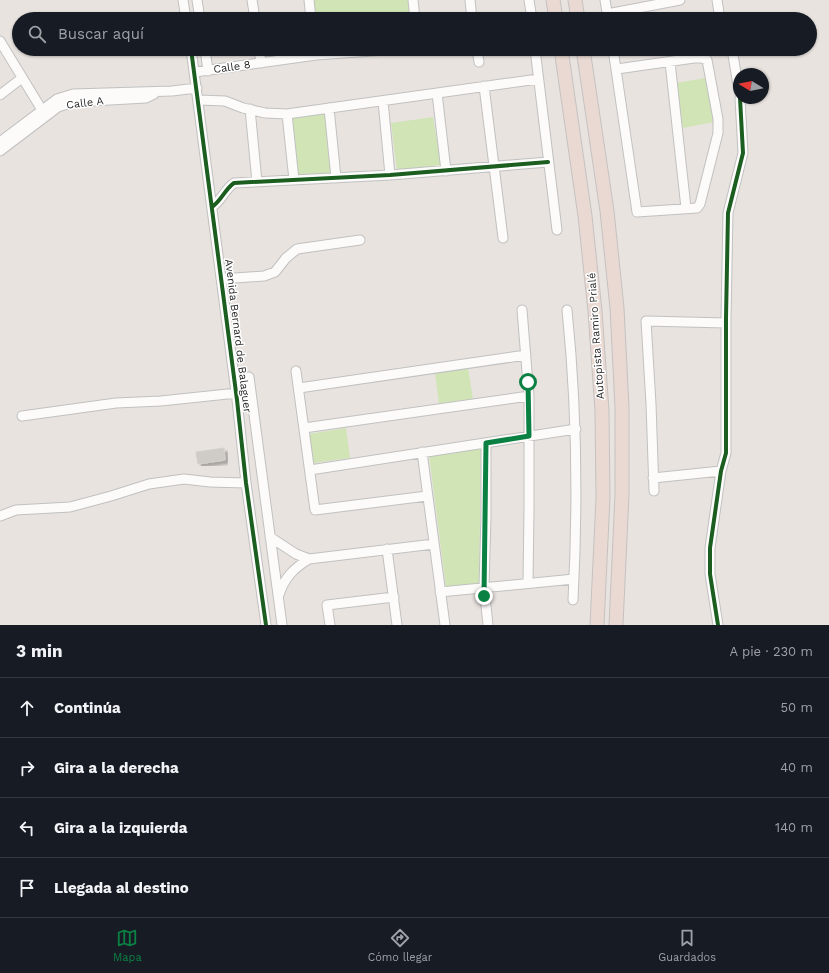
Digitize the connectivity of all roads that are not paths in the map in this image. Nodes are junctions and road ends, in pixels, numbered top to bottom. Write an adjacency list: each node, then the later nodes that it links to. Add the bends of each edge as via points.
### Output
1 (183, 0): 16 (street)
2 (197, 0): 17 (street)
3 (252, 0): 18 (street)
4 (309, 0): 19 (street)
5 (413, 0): 20 (street)
6 (470, 0): 21 (street)
7 (529, 0): 22 (street)
8 (553, 0): 23 (highway)
9 (560, 0): 10 (highway)
10 (572, 0)
11 (575, 0): 24 (highway)
12 (605, 0): 25 (street)
13 (680, 0): 15 (street)
14 (717, 0): 27 (street)
15 (663, 1): 26 (street)
16 (185, 12)
17 (199, 12)
18 (254, 12)
19 (310, 12)
20 (414, 12)
21 (471, 12)
22 (531, 12)
23 (555, 12)
24 (577, 12)
25 (606, 12)
26 (624, 12)
27 (719, 12)
28 (0, 41): 46 (street)
29 (192, 56): 45 (street, Avenida Bernard de Balaguer)
30 (206, 56): 44 (street)
31 (260, 56): 41 (street)
32 (296, 56): 41 (street, Calle 8)
33 (478, 56): 39 (street)
34 (536, 56): 47 (street)
35 (562, 56): 114 (highway, Autopista Ramiro Prialé, via 585,216 602,411 603,498)
36 (584, 56): 115 (highway, Autopista Ramiro Prialé, via 607,211 617,308 622,407 622,495)
37 (614, 56): 43 (street)
38 (732, 56): 42 (street)
39 (479, 62)
40 (670, 62): 43 (street); 69 (street); 69 (street, via 702,58 707,60 718,119 718,133 700,204 697,208)
41 (261, 63): 44 (street, Calle 8)
42 (735, 68)
43 (617, 70): 69 (street, via 637,212)
44 (208, 71): 45 (street, Calle 8)
45 (195, 72): 49 (street, Avenida Bernard de Balaguer)
46 (22, 78): 51 (street); 57 (street)
47 (538, 79): 48 (street); 61 (street)
48 (484, 86): 50 (street); 62 (street)
49 (197, 88): 52 (street, Avenida Bernard de Balaguer); 57 (street, Calle A, via 73,94 57,99)
50 (437, 94): 53 (street); 63 (street)
51 (0, 95)
52 (198, 100): 56 (street, via 225,100); 68 (street, Avenida Bernard de Balaguer)
53 (383, 101): 55 (street); 64 (street)
54 (740, 104): 76 (street, via 743,153 728,213)
55 (329, 108): 58 (street); 65 (street)
56 (250, 109): 58 (street); 67 (street)
57 (44, 113): 59 (street, Calle A); 60 (street, Calle A)
58 (287, 114): 66 (street)
59 (0, 142)
60 (0, 151)
61 (548, 162): 62 (street); 70 (street)
62 (494, 167): 63 (street); 71 (street)
63 (446, 170): 64 (street)
64 (390, 175): 65 (street)
65 (336, 178): 66 (street)
66 (294, 180): 67 (street)
67 (257, 182): 68 (street, via 234,183)
68 (212, 207): 73 (street, Avenida Bernard de Balaguer)
69 (686, 208)
70 (557, 230)
71 (502, 238)
72 (360, 240): 73 (street, via 297,249 275,272 264,276)
73 (221, 279): 82 (street, Avenida Bernard de Balaguer)
74 (522, 310): 77 (street)
75 (567, 310): 86 (street)
76 (726, 323): 91 (street, via 726,453); 92 (street, via 646,322)
77 (526, 355): 80 (street); 81 (street)
78 (296, 371): 80 (street)
79 (249, 377): 83 (street)
80 (299, 388): 85 (street)
81 (529, 396): 85 (street); 87 (street)
82 (237, 397): 83 (street); 84 (street, via 116,403); 93 (street, Avenida Bernard de Balaguer)
83 (254, 410): 97 (street)
84 (22, 416)
85 (304, 428): 90 (street)
86 (576, 429): 87 (street); 101 (street)
87 (529, 436): 88 (street); 102 (street)
88 (486, 443): 89 (street); 103 (street)
89 (422, 452): 90 (street); 95 (street)
90 (310, 470): 95 (street, via 315,510)
91 (721, 472): 92 (street); 116 (street, via 710,548 710,574)
92 (653, 478): 94 (street)
93 (246, 483): 96 (street, via 184,478 149,484 70,507 16,510); 108 (street, Avenida Bernard de Balaguer)
94 (654, 491)
95 (427, 496): 98 (street)
96 (0, 516)
97 (270, 537): 100 (street, via 296,554); 106 (street)
98 (434, 544): 99 (street); 104 (street)
99 (387, 549): 100 (street); 105 (street)
100 (309, 559): 106 (street, via 289,575)
101 (574, 579): 102 (street); 107 (street)
102 (528, 583): 103 (street)
103 (484, 587): 104 (street); 113 (street)
104 (440, 592): 112 (street)
105 (394, 597): 110 (street, via 327,605); 111 (street)
106 (278, 598): 109 (street)
107 (573, 600)
108 (266, 625)
109 (282, 625)
110 (330, 625)
111 (397, 625)
112 (445, 625)
113 (488, 625)
114 (597, 625)
115 (616, 625)
116 (718, 625)

